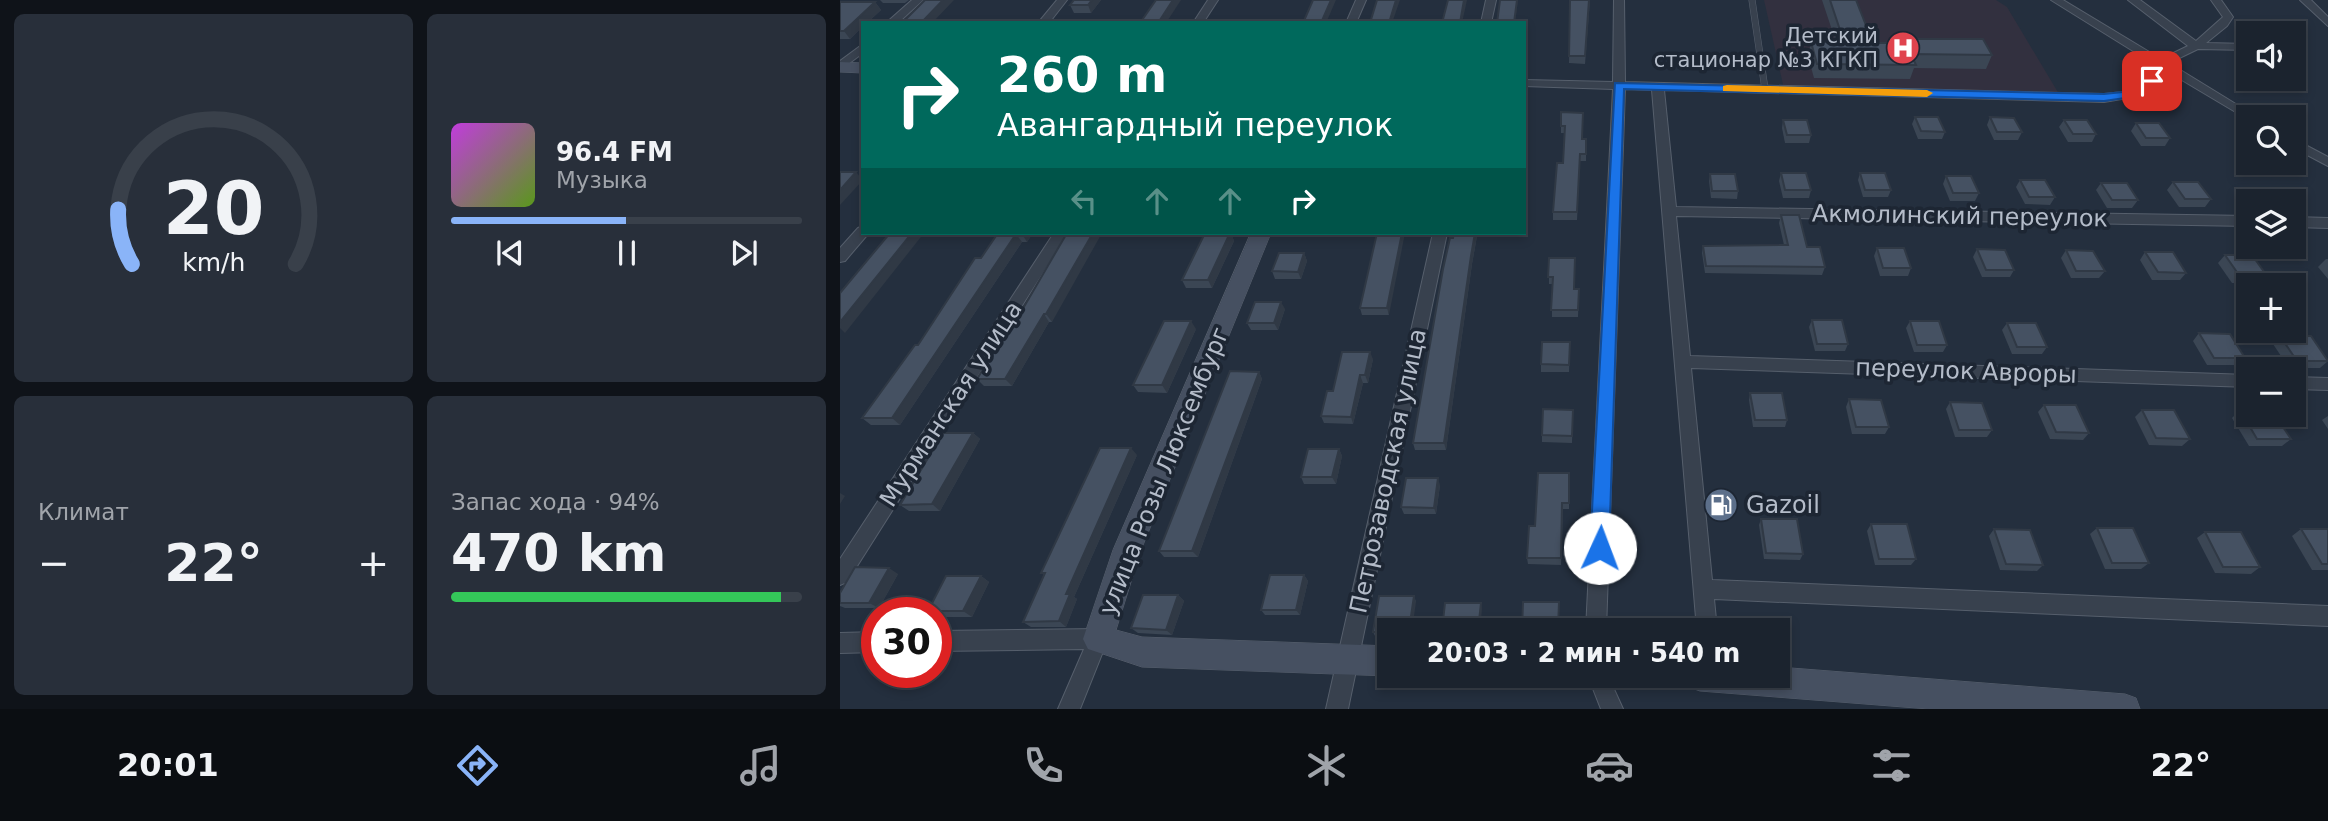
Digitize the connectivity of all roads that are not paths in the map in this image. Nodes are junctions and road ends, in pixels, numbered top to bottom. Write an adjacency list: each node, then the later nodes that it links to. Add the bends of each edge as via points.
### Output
1 (918, 0): 12 (street)
2 (1062, 0): 13 (street)
3 (1213, 0): 14 (street)
4 (1361, 0): 15 (street)
5 (1492, 0): 16 (street)
6 (1619, 0): 24 (street)
7 (1752, 0): 26 (lane)
8 (2056, 0): 21 (street)
9 (2133, 0): 18 (street)
10 (2216, 0): 18 (street, via 2228,16)
11 (2305, 0): 17 (street)
12 (893, 21)
13 (1045, 21)
14 (1199, 21)
15 (1352, 21)
16 (1487, 21)
17 (2328, 23)
18 (2196, 46): 19 (street); 21 (street)
19 (2236, 47)
20 (861, 49): 22 (street)
21 (2164, 66): 26 (street, via 2135,94 2104,98); 27 (street)
22 (846, 68)
23 (1526, 83): 24 (street)
24 (1619, 86): 25 (street); 46 (street)
25 (1658, 87): 26 (street); 30 (street)
26 (1765, 89)
27 (2236, 108)
28 (2306, 149): 29 (street)
29 (2328, 162)
30 (1671, 211): 31 (street, Акмолинский переулок); 39 (street)
31 (2236, 221)
32 (2306, 222): 33 (street)
33 (2328, 223)
34 (861, 233): 38 (street)
35 (1060, 235): 43 (street, Мурманская улица)
36 (1260, 235): 48 (main road, улица Розы Люксембург, via 1127,550)
37 (1440, 235): 52 (street, Петрозаводская улица)
38 (840, 257)
39 (1683, 362): 40 (street, переулок Авроры); 44 (street)
40 (2236, 381)
41 (2306, 383): 42 (street)
42 (2328, 384)
43 (840, 576)
44 (1703, 589): 45 (street); 47 (street)
45 (2328, 617)
46 (1597, 618)
47 (1706, 618)
48 (1098, 639): 49 (street); 52 (main road, via 1142,652); 56 (street, улица Розы Люксембург)
49 (952, 641)
50 (861, 642): 51 (street)
51 (840, 643)
52 (1347, 660): 53 (main road); 57 (street, Петрозаводская улица)
53 (1377, 661)
54 (1790, 682): 59 (main road)
55 (1603, 688): 58 (street)
56 (1069, 709)
57 (1337, 709)
58 (1612, 709)
59 (2125, 709)

